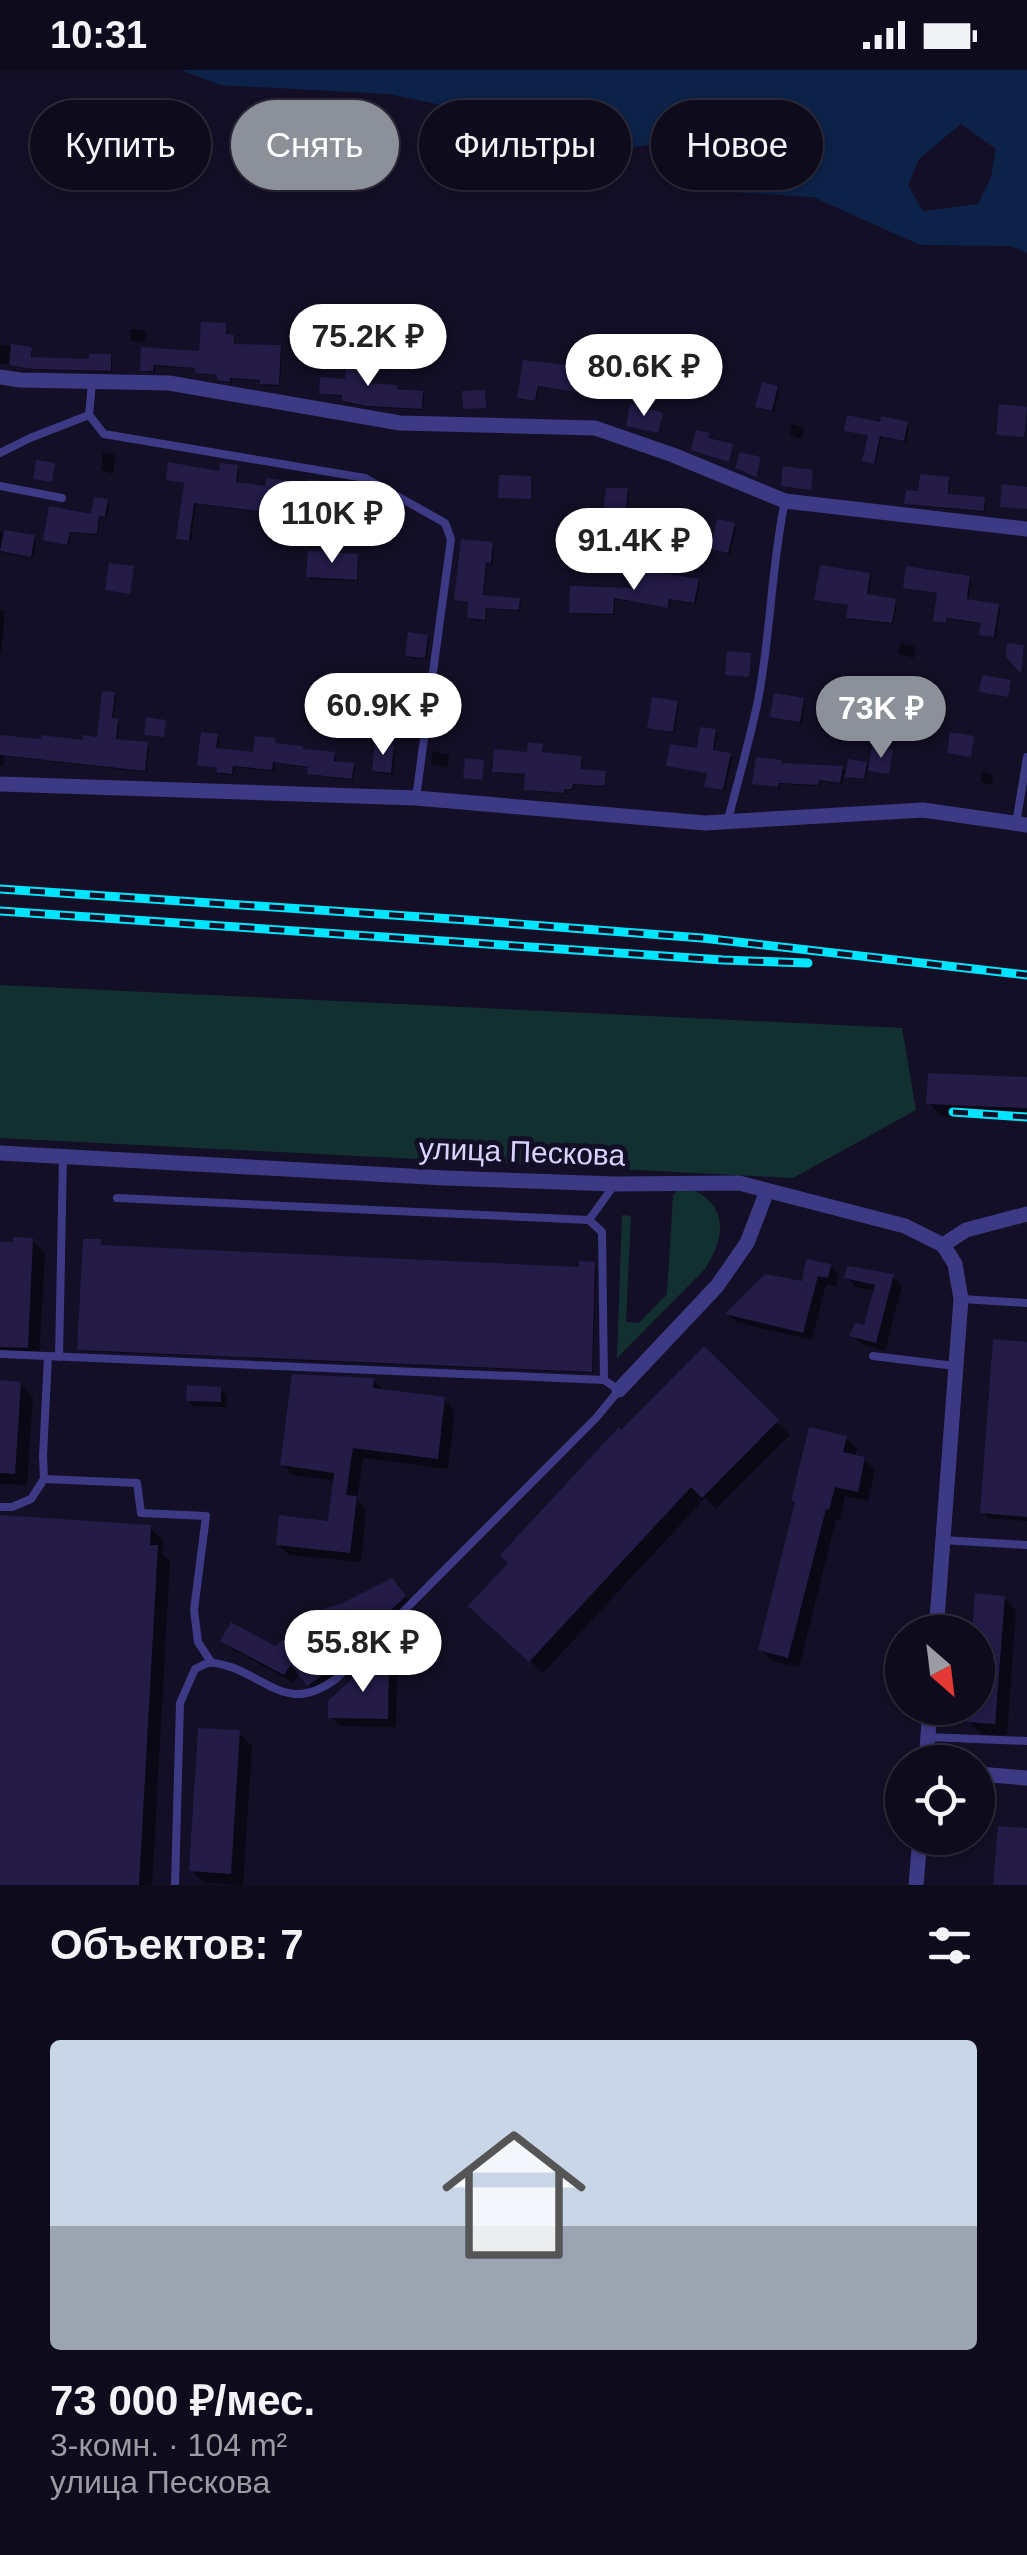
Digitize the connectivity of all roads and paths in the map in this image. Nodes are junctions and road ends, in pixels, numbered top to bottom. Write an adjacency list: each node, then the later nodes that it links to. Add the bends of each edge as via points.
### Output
1 (0, 376): 2 (street)
2 (92, 382): 3 (lane); 7 (street, via 169,384 400,423 594,428)
3 (89, 415): 4 (lane); 11 (lane, via 104,434 364,478 444,523 451,539)
4 (0, 454)
5 (0, 486): 6 (lane)
6 (62, 498)
7 (785, 500): 8 (street); 12 (lane, via 758,700)
8 (1027, 529)
9 (1027, 757): 13 (lane)
10 (0, 784): 11 (street)
11 (416, 798): 12 (street)
12 (728, 821): 13 (street, via 923,810)
13 (1021, 824)
14 (0, 1153): 15 (street, улица Пескова)
15 (63, 1157): 16 (street, улица Пескова); 27 (lane)
16 (615, 1184): 17 (street, улица Пескова, via 740,1183); 20 (lane)
17 (767, 1191): 21 (street, улица Пескова, via 905,1226); 30 (street, via 747,1243 717,1286)
18 (117, 1198): 20 (lane)
19 (1027, 1214): 21 (street, via 966,1230)
20 (589, 1220): 29 (lane, via 602,1232)
21 (943, 1245): 22 (street, via 955,1264)
22 (961, 1299): 23 (lane); 28 (street)
23 (1027, 1302)
24 (0, 1354): 25 (lane)
25 (48, 1356): 27 (lane); 31 (lane)
26 (874, 1356): 28 (lane)
27 (59, 1357): 29 (lane)
28 (954, 1366): 33 (street)
29 (604, 1380): 30 (lane)
30 (619, 1390): 36 (lane, via 325,1687 295,1696)
31 (44, 1479): 32 (lane, via 31,1498); 36 (lane, via 137,1483 141,1513 206,1516 194,1610 198,1642)
32 (0, 1507)
33 (942, 1540): 34 (lane); 35 (street)
34 (1027, 1545)
35 (937, 1615)
36 (211, 1662): 44 (lane, via 195,1669 180,1703)
37 (929, 1725): 38 (street)
38 (928, 1737): 39 (lane); 40 (street)
39 (1027, 1741)
40 (927, 1745)
41 (995, 1775): 42 (street)
42 (1027, 1778)
43 (919, 1855): 45 (street)
44 (174, 1885)
45 (916, 1885)

